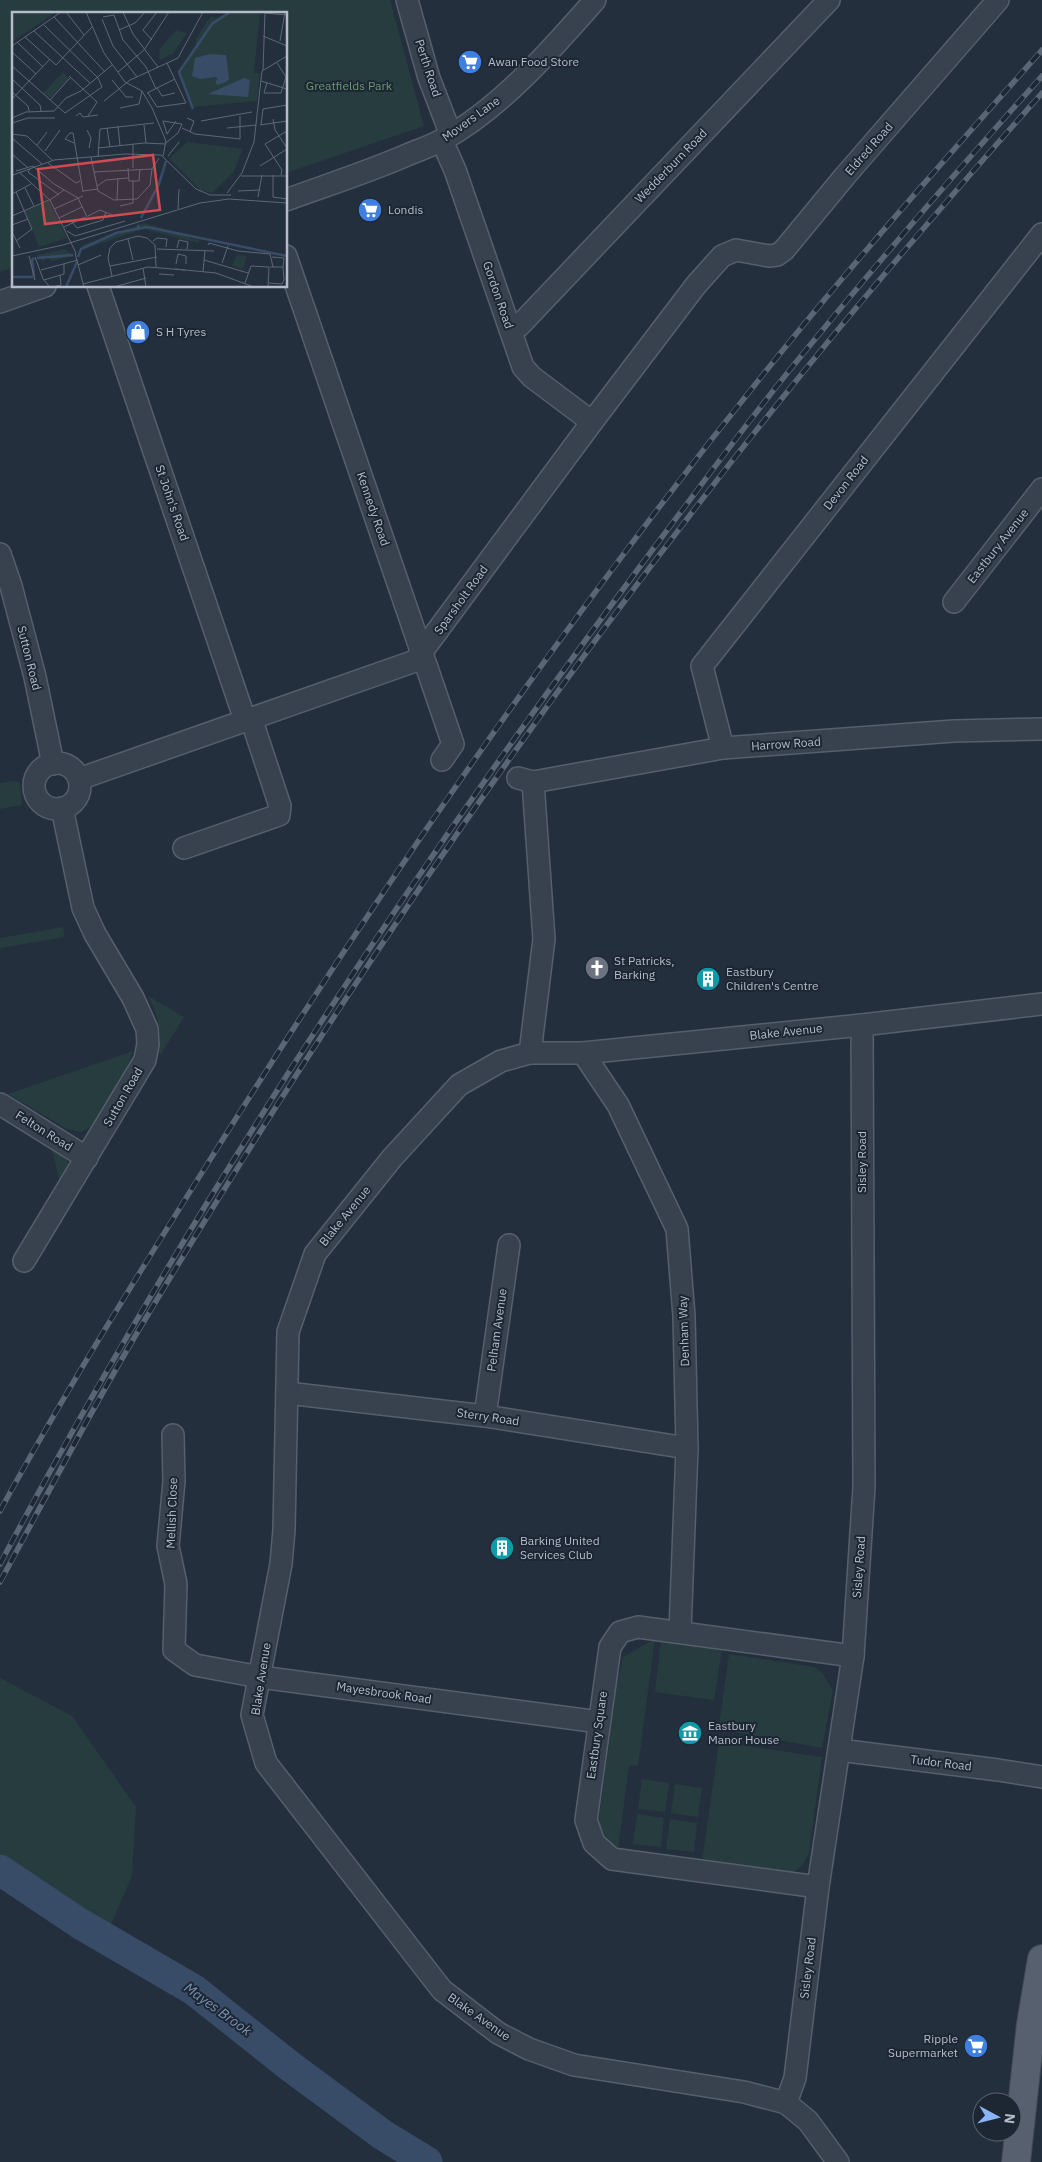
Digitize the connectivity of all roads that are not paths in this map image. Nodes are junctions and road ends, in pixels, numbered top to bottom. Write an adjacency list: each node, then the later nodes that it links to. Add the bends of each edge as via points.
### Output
1 (407, 0): 5 (street, Perth Road)
2 (596, 0): 5 (street, Movers Lane, via 545,57 500,99)
3 (830, 0): 13 (street, Wedderburn Road, via 519,326)
4 (998, 0): 8 (street, Eldred Road, via 784,250 769,256 736,250)
5 (447, 138): 6 (street, Movers Lane); 13 (street, Gordon Road)
6 (288, 199)
7 (1042, 234): 21 (street, Devon Road, via 702,666)
8 (722, 256): 14 (street, Sparsholt Road, via 696,285)
9 (288, 262): 18 (street, Kennedy Road)
10 (38, 288): 12 (street)
11 (99, 288): 19 (street, St John's Road)
12 (0, 302)
13 (510, 329): 14 (street, Gordon Road, via 523,367)
14 (592, 422): 18 (street, Sparsholt Road)
15 (1042, 489): 17 (street, Eastbury Avenue)
16 (0, 554): 23 (street, Sutton Road, via 35,677)
17 (954, 602)
18 (423, 651): 19 (street, Sparsholt Road, via 410,664); 22 (street, Kennedy Road, via 453,744)
19 (248, 719): 24 (street, Sparsholt Road); 26 (street, St John's Road, via 280,806 279,816)
20 (1042, 729): 21 (street, Harrow Road, via 954,731)
21 (723, 748): 29 (street, Harrow Road, via 525,780 544,938)
22 (442, 760)
23 (53, 764): 24 (street, via 72,768); 25 (street, via 39,773 35,788 46,806)
24 (79, 779): 25 (street, via 78,795 72,804)
25 (62, 808): 32 (street, Sutton Road, via 83,908 147,1029 145,1060)
26 (184, 848)
27 (1042, 1004): 28 (street, Blake Avenue)
28 (862, 1025): 30 (street, Blake Avenue); 41 (street, Sisley Road, via 864,1487)
29 (530, 1053): 30 (street, Blake Avenue); 35 (street, Blake Avenue, via 501,1062 459,1085 392,1158 315,1254 288,1332)
30 (584, 1053): 38 (street, Denham Way, via 618,1105 677,1229 684,1316)
31 (0, 1104): 32 (street, Felton Road)
32 (87, 1158): 34 (street, Sutton Road)
33 (509, 1245): 36 (street, Pelham Avenue)
34 (24, 1261)
35 (287, 1393): 36 (street, Sterry Road); 42 (street, Blake Avenue, via 282,1564)
36 (485, 1416): 38 (street, Sterry Road)
37 (173, 1435): 40 (street, Mellish Close, via 174,1481 168,1546 176,1584)
38 (687, 1448): 39 (street, Denham Way)
39 (680, 1632): 41 (street, Eastbury Square); 43 (street, Eastbury Square, via 638,1627 620,1632 610,1646)
40 (174, 1650): 42 (street, Mayesbrook Road, via 195,1665)
41 (853, 1656): 44 (street, Sisley Road)
42 (260, 1677): 43 (street, Mayesbrook Road); 48 (street, Blake Avenue, via 252,1715 266,1763 442,1990 498,2033 530,2049 574,2064 744,2092)
43 (599, 1722): 46 (street, Eastbury Square, via 586,1820 594,1843 612,1859)
44 (839, 1750): 45 (street, Tudor Road); 46 (street, Sisley Road)
45 (1042, 1778)
46 (818, 1888): 48 (street, Sisley Road, via 795,2078)
47 (1042, 1959): 50 (main road, via 1031,2024)
48 (786, 2103): 49 (street, Blake Avenue, via 808,2122)
49 (838, 2162)
50 (1016, 2162)

